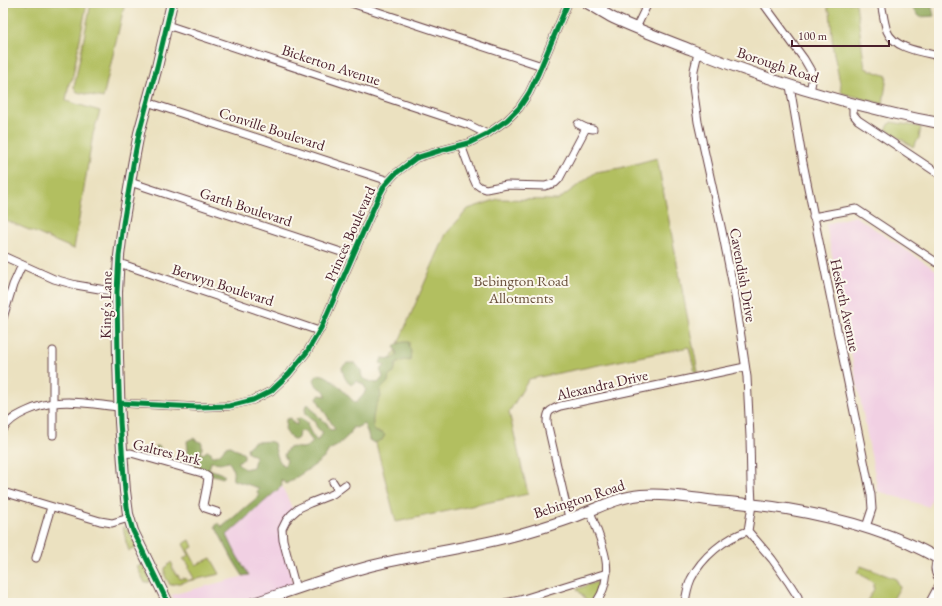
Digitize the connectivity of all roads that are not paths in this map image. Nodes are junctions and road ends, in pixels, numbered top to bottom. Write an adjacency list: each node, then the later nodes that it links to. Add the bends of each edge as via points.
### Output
1 (172, 3): 9 (street, King's Lane)
2 (351, 3): 13 (street)
3 (568, 3): 13 (street, Princes Boulevard)
4 (587, 3): 8 (street, Borough Road)
5 (648, 3): 10 (street)
6 (763, 3): 15 (street, via 811,71)
7 (881, 3): 12 (street, via 890,37 903,47)
8 (604, 8): 10 (street, Borough Road, via 613,17)
9 (166, 25): 16 (street, King's Lane); 20 (street, Bickerton Avenue, via 469,125)
10 (636, 28): 11 (street, Borough Road)
11 (698, 53): 14 (street, Borough Road); 35 (street, Cavendish Drive, via 693,87 698,122 731,274)
12 (939, 56)
13 (542, 66): 20 (street, Princes Boulevard, via 519,108 508,120)
14 (790, 86): 15 (street, Borough Road); 25 (street, Hesketh Avenue)
15 (810, 92): 17 (street, Borough Road)
16 (147, 102): 23 (street, Conville Boulevard); 24 (street, King's Lane)
17 (853, 104): 18 (street, Borough Road); 22 (street, via 853,114 858,120)
18 (939, 123)
19 (578, 124): 21 (street, via 589,128 559,179 546,186 507,185 486,189 480,187 476,184)
20 (487, 134): 21 (street, Princes Boulevard)
21 (461, 145): 23 (street, Princes Boulevard, via 416,158)
22 (939, 174)
23 (389, 181): 27 (street, Princes Boulevard, via 378,198)
24 (130, 182): 27 (street, Garth Boulevard); 28 (street, King's Lane)
25 (814, 218): 30 (street, via 856,209); 51 (street, Hesketh Avenue, via 871,495 872,509)
26 (3, 256): 29 (street)
27 (353, 256): 33 (street, Princes Boulevard)
28 (118, 263): 31 (street, King's Lane); 33 (street, Berwyn Boulevard)
29 (22, 264): 31 (street, via 54,279); 32 (street)
30 (939, 264)
31 (118, 292): 37 (street, King's Lane)
32 (3, 318)
33 (319, 330): 37 (street, Princes Boulevard, via 307,352 290,374 271,391 253,400 229,406 197,408)
34 (53, 351): 36 (street)
35 (745, 367): 45 (street, Cavendish Drive); 50 (street, Alexandra Drive, via 560,406 549,411 547,422)
36 (53, 403): 37 (street, Princes Boulevard); 38 (street, Princes Boulevard, via 18,415); 39 (street)
37 (119, 405): 40 (street, King's Lane)
38 (3, 430)
39 (53, 435)
40 (122, 454): 48 (street, Galtres Park, via 131,453 202,473 208,477 203,505); 49 (street, King's Lane)
41 (333, 482): 43 (street)
42 (346, 485): 43 (street)
43 (338, 490): 58 (street, via 299,508 283,526 283,540)
44 (3, 492): 46 (street)
45 (752, 504): 47 (street, Bebington Road, via 642,495); 51 (street, Bebington Road, via 793,510); 52 (street, Cavendish Drive)
46 (51, 507): 49 (street, via 112,523); 53 (street)
47 (590, 511): 50 (street, Bebington Road); 55 (street, via 605,552)
48 (217, 512)
49 (129, 518): 60 (street, King's Lane)
50 (569, 518): 58 (street, Bebington Road, via 508,538 381,563)
51 (866, 527): 54 (street, Bebington Road, via 906,541)
52 (748, 531): 65 (street, via 727,540 707,556 691,580); 66 (street, via 789,583)
53 (36, 558)
54 (939, 559): 56 (street, via 936,569)
55 (607, 574): 61 (street); 64 (street, via 604,590)
56 (939, 576)
57 (939, 588): 67 (street)
58 (296, 589): 59 (street, Bebington Road)
59 (271, 600): 62 (street, Bebington Road)
60 (167, 602)
61 (514, 602): 63 (street)
62 (253, 603)
63 (505, 603)
64 (596, 603)
65 (685, 603)
66 (799, 603)
67 (931, 603)

